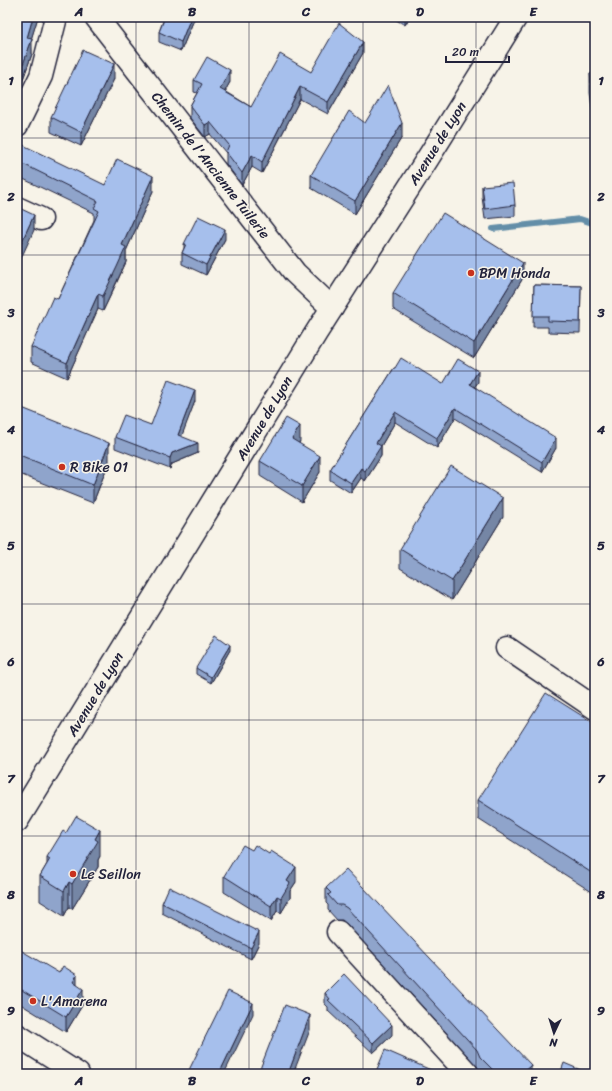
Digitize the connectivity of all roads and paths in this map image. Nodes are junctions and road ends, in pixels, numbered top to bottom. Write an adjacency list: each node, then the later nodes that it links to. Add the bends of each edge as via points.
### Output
1 (56, 17): 4 (main road, via 41,76)
2 (96, 17): 7 (main road, Chemin de l'Ancienne Tuilerie, via 295,273)
3 (516, 17): 7 (main road, Avenue de Lyon)
4 (17, 125)
5 (17, 208): 6 (main road)
6 (41, 219)
7 (332, 308): 10 (main road, Avenue de Lyon)
8 (507, 648): 9 (main road)
9 (595, 708)
10 (17, 821)
11 (338, 932): 14 (main road)
12 (17, 1035): 13 (main road)
13 (78, 1074)
14 (468, 1074)

